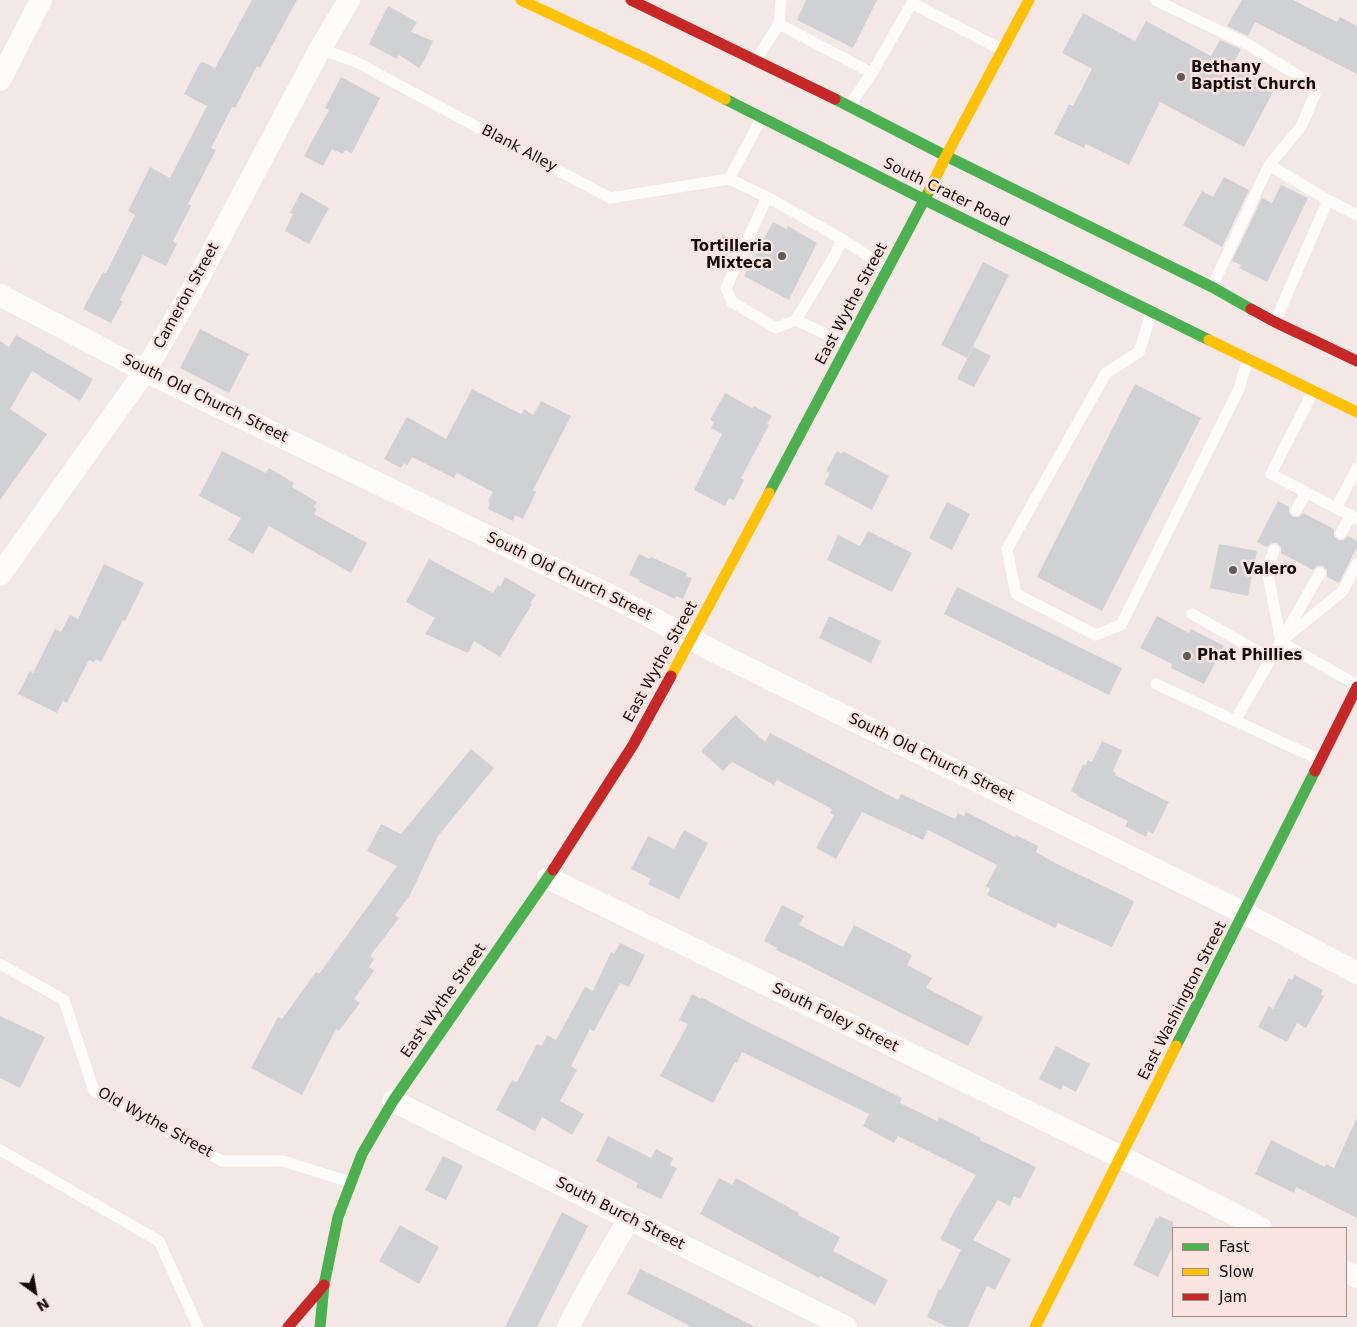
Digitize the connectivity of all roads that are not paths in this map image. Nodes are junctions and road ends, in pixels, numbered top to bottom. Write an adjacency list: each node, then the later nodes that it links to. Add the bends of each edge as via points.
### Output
1 (41, 0): 14 (street)
2 (349, 0): 10 (street, Cameron Street)
3 (521, 0): 16 (main road, South Crater Road)
4 (632, 0): 12 (main road)
5 (782, 0): 9 (lane)
6 (1029, 0): 11 (main road, East Wythe Street)
7 (1155, 0): 18 (lane, via 1249,45 1313,85 1315,94 1301,126)
8 (913, 2): 11 (lane); 13 (lane)
9 (779, 24): 12 (lane); 13 (lane)
10 (320, 49): 19 (lane, Blank Alley, via 354,61 610,198); 34 (street, Cameron Street, via 192,290)
11 (1002, 50): 17 (main road, East Wythe Street)
12 (755, 60): 15 (main road)
13 (872, 73): 15 (lane)
14 (0, 80)
15 (849, 106): 17 (main road)
16 (762, 117): 19 (lane); 21 (main road, South Crater Road)
17 (946, 156): 21 (main road, East Wythe Street); 26 (main road)
18 (1269, 164): 22 (lane); 26 (lane)
19 (729, 179): 20 (lane)
20 (767, 197): 24 (lane); 29 (lane, via 726,288 732,302 776,328)
21 (925, 200): 25 (main road, East Wythe Street); 28 (main road, South Crater Road)
22 (1328, 200): 23 (lane); 30 (lane)
23 (1357, 215)
24 (842, 239): 25 (lane); 29 (lane)
25 (888, 269): 31 (main road, East Wythe Street)
26 (1212, 287): 30 (main road)
27 (0, 295): 34 (street, South Old Church Street)
28 (1152, 312): 32 (main road, South Crater Road); 32 (lane, via 1139,352 1106,373 1007,549 1016,594 1096,635 1121,625 1239,388)
29 (796, 320): 31 (lane)
30 (1275, 322): 33 (main road)
31 (847, 344): 48 (main road, East Wythe Street)
32 (1248, 358): 35 (main road, South Crater Road)
33 (1357, 361)
34 (145, 371): 46 (street, Cameron Street); 48 (street, South Old Church Street, via 619,600)
35 (1314, 390): 36 (main road, South Crater Road); 38 (lane, via 1271,474)
36 (1357, 412)
37 (1357, 468): 39 (lane)
38 (1306, 492): 39 (lane); 40 (lane)
39 (1336, 508): 41 (lane)
40 (1296, 510)
41 (1354, 517): 42 (lane)
42 (1341, 533)
43 (1274, 550): 49 (lane, via 1267,570)
44 (1357, 564): 49 (lane, via 1343,591)
45 (1320, 573): 49 (lane)
46 (0, 575)
47 (1192, 614): 50 (lane)
48 (692, 639): 55 (main road, East Wythe Street, via 633,745); 56 (street, South Old Church Street)
49 (1281, 642): 50 (lane); 52 (lane)
50 (1271, 659): 53 (lane)
51 (1156, 684): 53 (lane)
52 (1357, 686): 54 (main road, East Washington Street)
53 (1235, 720): 54 (lane)
54 (1320, 760): 56 (main road, East Washington Street)
55 (548, 878): 59 (main road, East Wythe Street); 61 (street, South Foley Street)
56 (1244, 913): 58 (street, South Old Church Street); 61 (main road, East Washington Street)
57 (0, 964): 62 (lane, Old Wythe Street, via 64,1000 94,1091 222,1160 283,1161)
58 (1357, 974)
59 (393, 1101): 62 (main road, East Wythe Street, via 362,1154); 63 (street, South Burch Street)
60 (0, 1150): 66 (lane, via 159,1241)
61 (1121, 1158): 64 (street, South Foley Street); 71 (main road, East Washington Street)
62 (350, 1182): 65 (main road, East Wythe Street, via 338,1217)
63 (629, 1219): 69 (street); 70 (street, South Burch Street)
64 (1258, 1227)
65 (324, 1285): 67 (main road); 68 (main road, East Wythe Street)
66 (198, 1327)
67 (288, 1327)
68 (320, 1327)
69 (568, 1327)
70 (846, 1327)
71 (1035, 1327)

